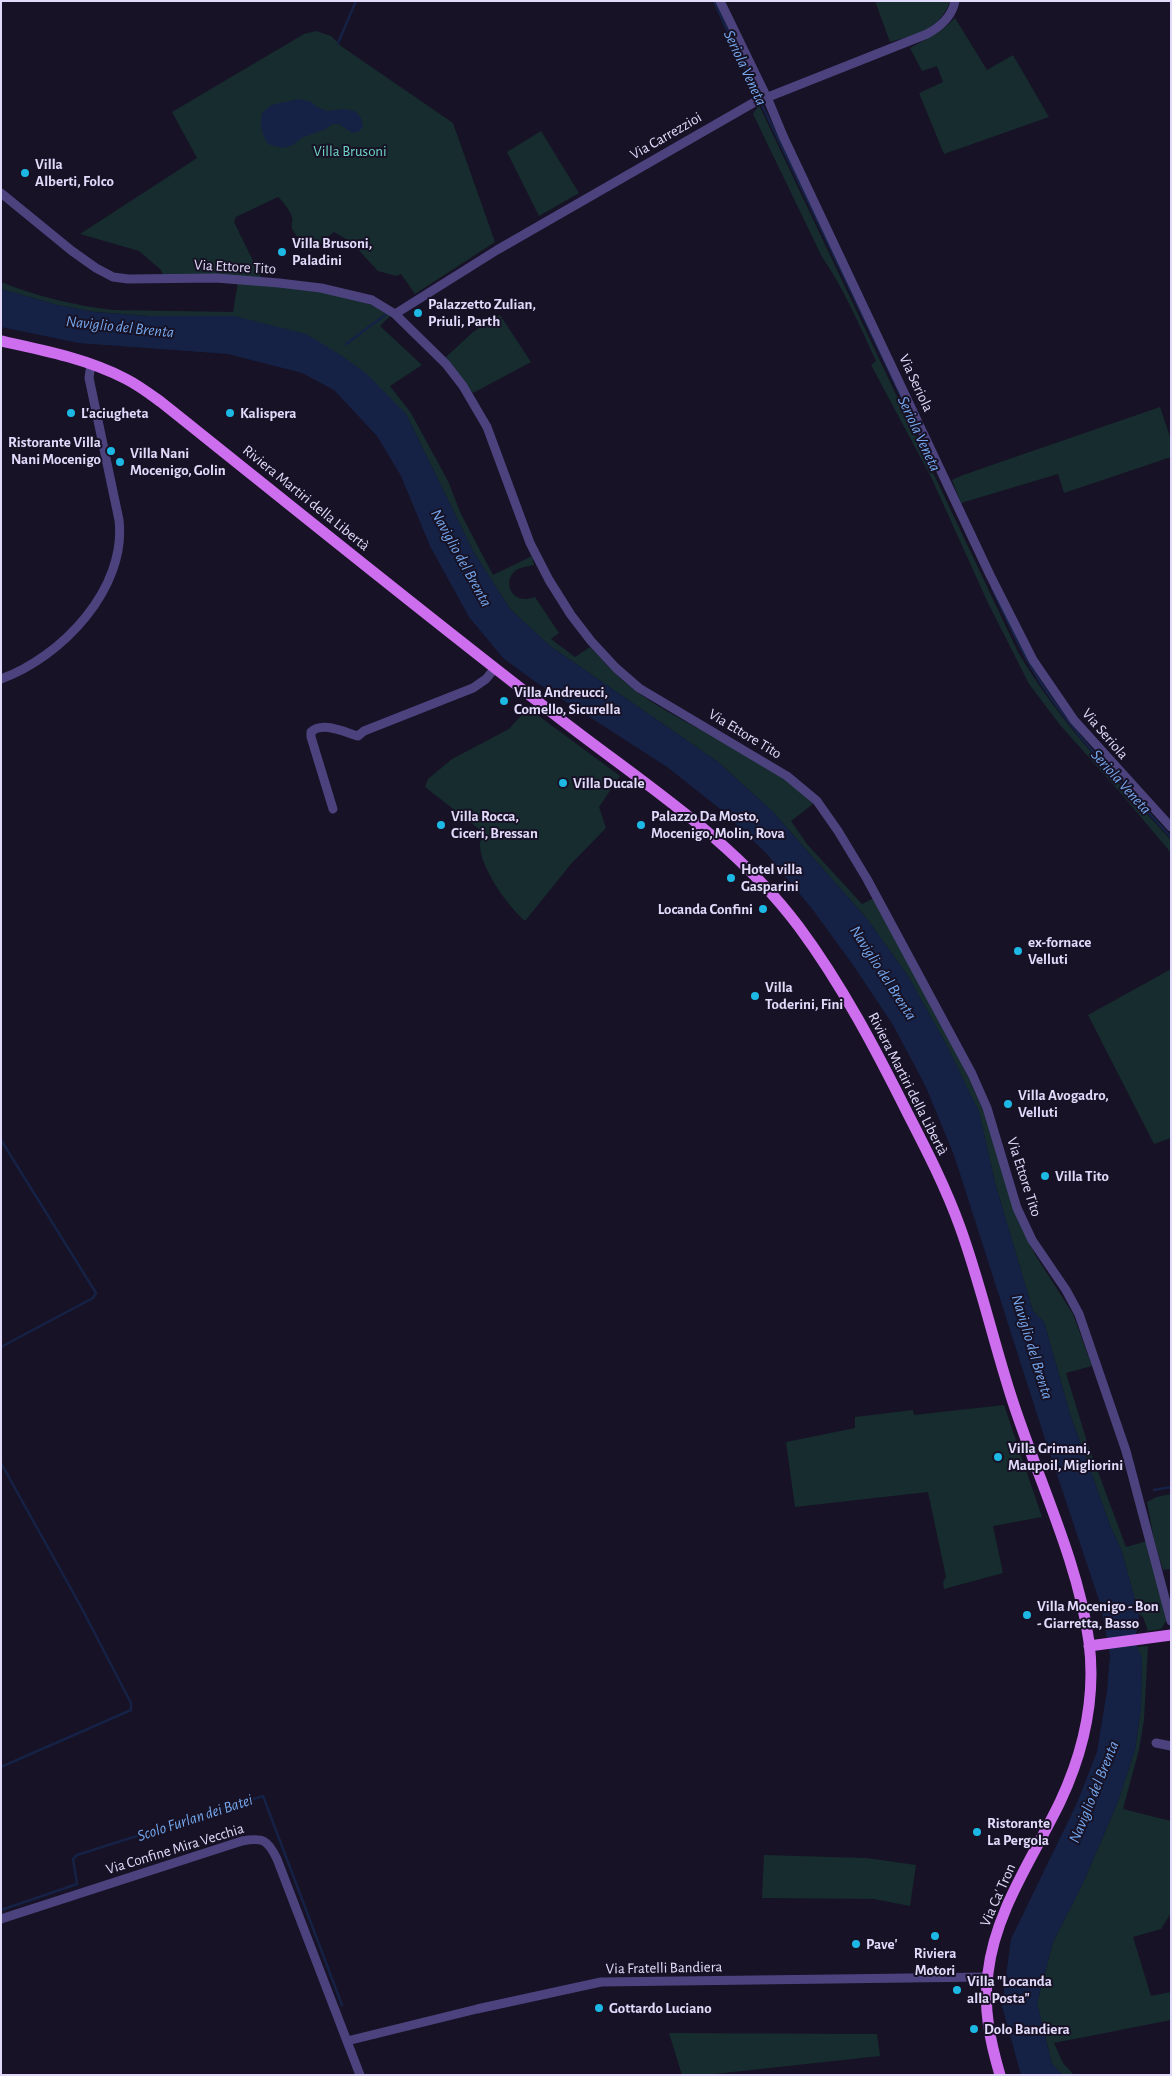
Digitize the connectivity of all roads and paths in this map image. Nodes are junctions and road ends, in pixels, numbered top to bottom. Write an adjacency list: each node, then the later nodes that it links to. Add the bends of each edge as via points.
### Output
1 (720, 1): 3 (street, Via Seriola)
2 (955, 1): 3 (street, Via Carrezzioi, via 944,23 927,34)
3 (762, 99): 5 (street, Via Carrezzioi, via 497,250); 11 (street, Via Seriola, via 1032,660 1074,720)
4 (1, 193): 5 (street, Via Ettore Tito, via 72,251 113,277 216,278 321,288 372,300)
5 (395, 314): 12 (street, Via Ettore Tito, via 446,364 478,409 530,543 549,580 591,641 639,688 787,776 817,801 868,879 972,1074 992,1122 1017,1208 1032,1240 1079,1314 1138,1490)
6 (1, 341): 7 (main road, Riviera Martiri della Libertà)
7 (90, 364): 8 (main road, Riviera Martiri della Libertà, via 128,380 161,402); 9 (street, via 89,378 120,531 116,563 101,594 67,639 26,668)
8 (494, 668): 10 (street, via 473,688 358,736 315,728 311,732); 14 (main road, Riviera Martiri della Libertà, via 683,811 753,874 798,926 848,1003 919,1135 960,1227 1011,1396 1075,1579)
9 (1, 679)
10 (333, 808)
11 (1171, 828)
12 (1171, 1621)
13 (1171, 1635): 14 (main road)
14 (1090, 1646): 18 (main road, Via Ca' Tron, via 1088,1712 1080,1749 1059,1804 1002,1918)
15 (1156, 1743): 16 (street)
16 (1171, 1746)
17 (1, 1919): 19 (street, Via Confine Mira Vecchia, via 242,1841 264,1840 277,1859)
18 (987, 1978): 19 (street, Via Fratelli Bandiera, via 601,1982); 21 (main road, Via Ca' Tron, via 986,2015)
19 (347, 2041): 20 (street)
20 (360, 2075)
21 (1000, 2075)

